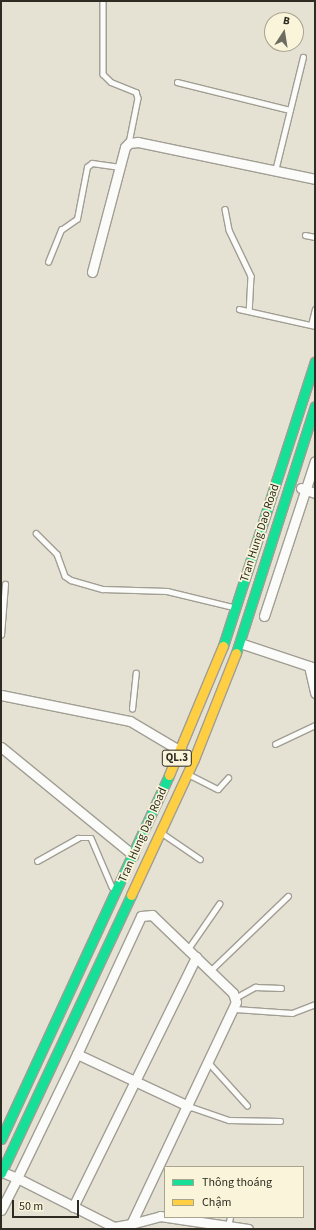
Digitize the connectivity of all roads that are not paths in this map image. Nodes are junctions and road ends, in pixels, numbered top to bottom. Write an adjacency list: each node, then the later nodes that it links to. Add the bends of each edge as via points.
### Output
1 (103, 1): 5 (lane, via 103,74 111,82 136,92 138,98)
2 (303, 57): 4 (lane)
3 (177, 82): 4 (lane)
4 (290, 110): 7 (lane)
5 (129, 143): 6 (street); 7 (street, via 138,142)
6 (120, 166): 12 (lane, via 92,163 86,167 77,219 61,230); 13 (street)
7 (275, 171): 8 (street)
8 (315, 179)
9 (225, 209): 16 (lane, via 229,230 251,276)
10 (305, 235): 11 (lane)
11 (315, 237)
12 (48, 262)
13 (92, 272)
14 (239, 309): 16 (lane)
15 (315, 309): 17 (lane)
16 (249, 311): 17 (lane)
17 (313, 325)
18 (315, 362): 28 (highway, Tran Hung Dao Road / QL.3)
19 (315, 406): 21 (highway, Tran Hung Dao Road / QL.3)
20 (315, 461): 22 (street)
21 (294, 472): 22 (street); 23 (highway, Tran Hung Dao Road / QL.3)
22 (312, 478): 24 (street)
23 (290, 485): 24 (street); 31 (highway, Tran Hung Dao Road / QL.3)
24 (305, 490): 25 (street); 29 (street)
25 (315, 493)
26 (36, 533): 28 (lane, via 57,554 65,576 71,580 103,589 167,591)
27 (5, 584): 30 (lane)
28 (237, 608): 40 (highway, Tran Hung Dao Road / QL.3)
29 (264, 616)
30 (1, 634)
31 (240, 642): 32 (street); 41 (highway, Tran Hung Dao Road / QL.3)
32 (312, 667): 34 (street)
33 (136, 673): 36 (lane)
34 (315, 693)
35 (1, 695): 40 (street, via 130,718)
36 (132, 709)
37 (315, 725): 38 (lane)
38 (275, 744)
39 (1, 747): 45 (street)
40 (181, 751): 41 (street); 45 (highway, Tran Hung Dao Road / QL.3)
41 (194, 759): 42 (highway, Tran Hung Dao Road / QL.3)
42 (187, 773): 43 (lane, via 218,789); 44 (highway, Tran Hung Dao Road / QL.3)
43 (228, 778)
44 (159, 832): 46 (lane); 65 (highway, Tran Hung Dao Road / QL.3)
45 (134, 855): 48 (highway, Tran Hung Dao Road / QL.3)
46 (200, 859)
47 (37, 861): 48 (lane, via 78,838 91,838)
48 (115, 895): 64 (highway, Tran Hung Dao Road / QL.3)
49 (288, 896): 53 (lane)
50 (218, 904): 51 (lane)
51 (188, 949): 52 (street); 58 (street, via 152,915 141,916)
52 (196, 956): 53 (street); 60 (street)
53 (210, 970): 55 (street)
54 (281, 988): 55 (lane, via 255,987)
55 (235, 998): 57 (street)
56 (315, 1004): 57 (lane, via 292,1013)
57 (235, 1009): 59 (street)
58 (77, 1054): 60 (street); 66 (street)
59 (210, 1063): 61 (lane); 62 (street)
60 (135, 1082): 62 (street); 67 (street)
61 (247, 1105)
62 (188, 1106): 63 (lane, via 229,1120); 72 (street)
63 (280, 1121)
64 (1, 1139)
65 (1, 1172): 66 (street)
66 (17, 1178): 67 (street); 68 (street)
67 (73, 1207): 72 (street, via 114,1227)
68 (1, 1210)
69 (164, 1216): 72 (street)
70 (183, 1218): 71 (street)
71 (229, 1222): 73 (street)
72 (126, 1227)
73 (248, 1229)

